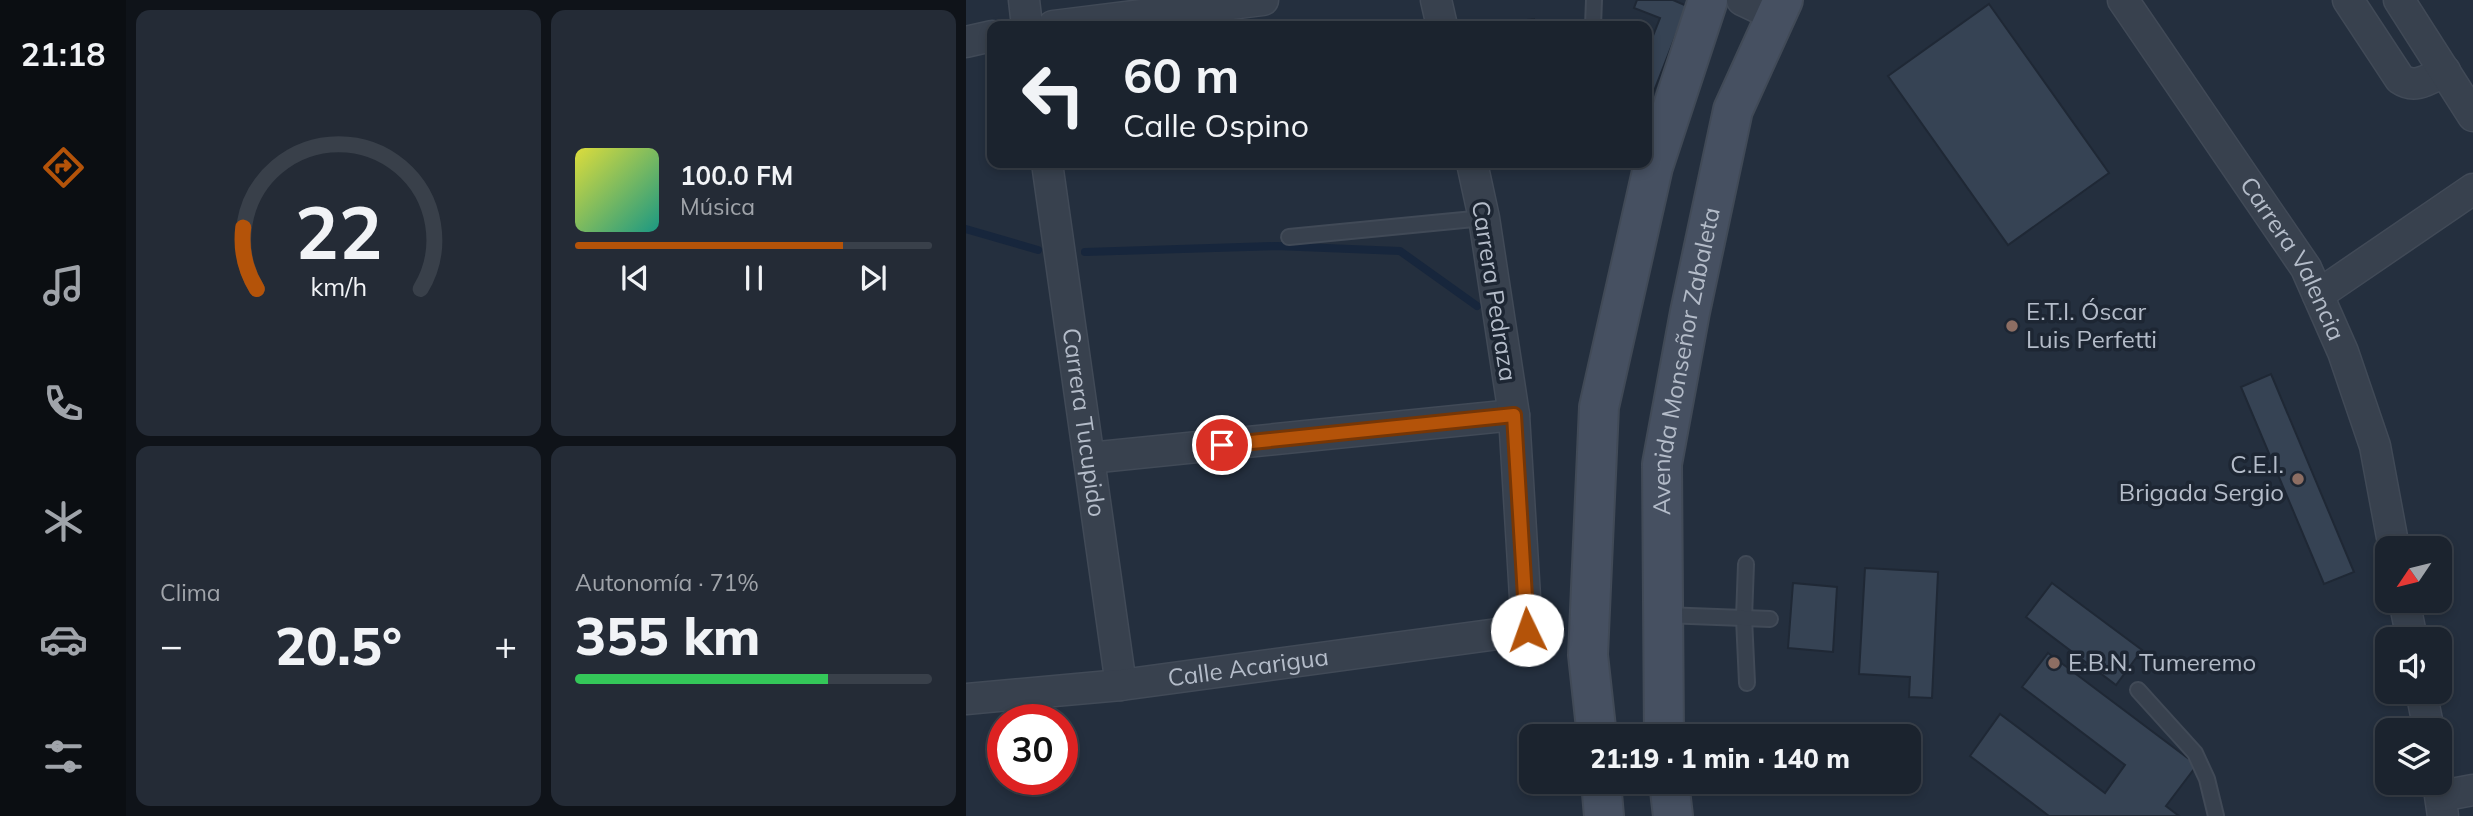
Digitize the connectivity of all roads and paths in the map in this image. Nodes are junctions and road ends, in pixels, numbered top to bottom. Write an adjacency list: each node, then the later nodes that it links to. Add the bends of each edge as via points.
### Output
1 (1024, 0): 10 (street)
2 (1263, 0): 11 (street)
3 (1436, 0): 12 (street)
4 (1594, 0): 13 (lane)
5 (1708, 0): 36 (street, via 1653,167 1599,407 1588,655)
6 (2123, 0): 23 (street, Carrera Valencia, via 2306,268)
7 (2348, 0): 16 (street, via 2400,79 2415,85)
8 (2399, 0): 16 (street)
9 (1767, 5): 28 (street, Avenida Monseñor Zabaleta, via 1733,110 1662,464)
10 (1026, 21)
11 (1094, 21)
12 (1441, 21)
13 (1593, 21)
14 (987, 38): 15 (street)
15 (966, 42)
16 (2445, 71): 17 (street)
17 (2473, 116)
18 (1047, 168): 25 (street, Carrera Tucupido)
19 (1473, 168): 21 (street, Carrera Pedraza)
20 (2473, 189): 23 (street)
21 (1484, 218): 22 (lane); 24 (street, Carrera Pedraza)
22 (1289, 237)
23 (2318, 295): 26 (street, Carrera Valencia, via 2375,446)
24 (1514, 415): 25 (street); 31 (street, Carrera Pedraza)
25 (1089, 458): 33 (street, Carrera Tucupido)
26 (2393, 536)
27 (1746, 564): 29 (lane)
28 (1662, 615): 29 (lane); 37 (street, Avenida Monseñor Zabaleta)
29 (1744, 618): 30 (lane); 32 (lane)
30 (1770, 619)
31 (1527, 630): 33 (street, Calle Acarigua)
32 (1747, 683)
33 (1121, 685): 35 (street, Calle Acarigua)
34 (2138, 690): 44 (lane, via 2195,753)
35 (966, 699)
36 (1596, 724)
37 (1664, 724)
38 (2473, 790): 41 (street)
39 (1602, 794): 42 (street)
40 (1670, 794): 43 (street)
41 (2441, 798)
42 (1604, 816)
43 (1673, 816)
44 (2216, 816)

